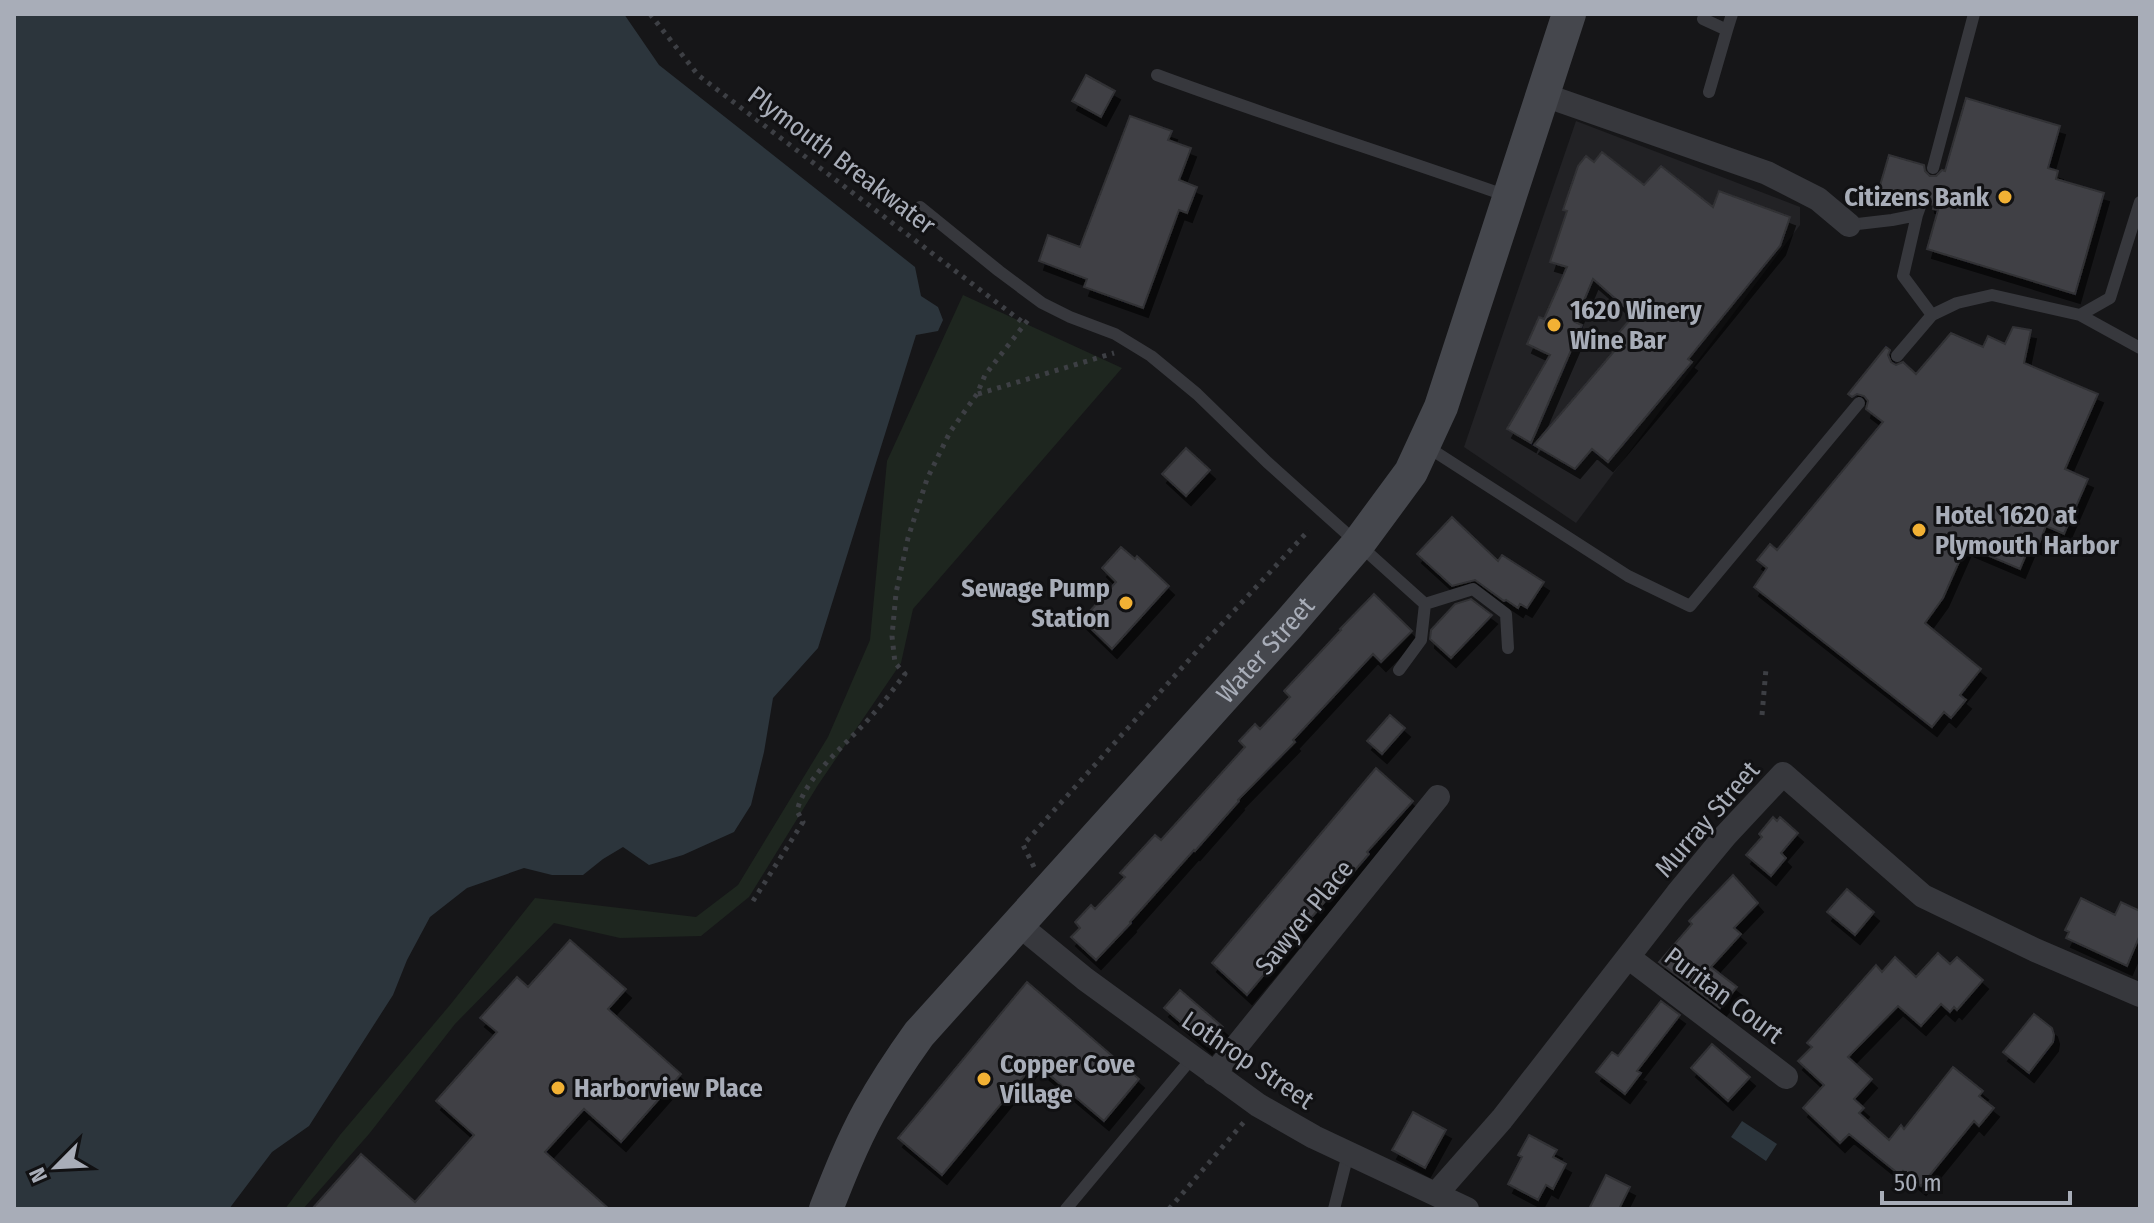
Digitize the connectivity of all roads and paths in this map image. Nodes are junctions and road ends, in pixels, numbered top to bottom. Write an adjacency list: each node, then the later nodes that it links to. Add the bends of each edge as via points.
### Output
1 (650, 14): 20 (path, Plymouth Breakwater, via 698,75)
2 (1569, 14): 9 (main road, Water Street)
3 (1732, 14): 6 (lane)
4 (1974, 14): 10 (lane)
5 (1703, 19): 6 (lane)
6 (1727, 30): 8 (lane)
7 (1157, 75): 11 (lane)
8 (1709, 92)
9 (1544, 95): 11 (main road, Water Street); 16 (street, via 1767,173 1818,199)
10 (1933, 168)
11 (1510, 197): 26 (main road, Water Street, via 1441,407)
12 (1922, 201): 15 (lane)
13 (2140, 202): 19 (lane, via 2110,298)
14 (920, 207): 17 (lane)
15 (1917, 215): 16 (lane); 18 (lane, via 1903,276)
16 (1849, 225)
17 (1042, 303): 20 (path); 21 (lane)
18 (1932, 315): 19 (lane, via 1992,295); 23 (lane)
19 (2080, 315): 22 (lane)
20 (1025, 324): 24 (path, via 985,375)
21 (1135, 347): 24 (path); 28 (lane, via 1197,394)
22 (2140, 348)
23 (1897, 356)
24 (977, 394): 36 (path, via 950,432 927,479 908,538 892,636 895,663 905,674 801,797 797,811 803,822)
25 (1859, 403): 26 (lane, via 1690,606 1628,576)
26 (1423, 445): 28 (main road, Water Street, via 1411,472)
27 (1309, 530): 35 (path, via 1023,845)
28 (1358, 544): 29 (lane); 37 (main road, Water Street)
29 (1425, 604): 30 (lane, via 1473,589 1506,614); 32 (lane, via 1421,640)
30 (1508, 648)
31 (1766, 669): 33 (path)
32 (1399, 670)
33 (1762, 715)
34 (1438, 797): 41 (street, Sawyer Place)
35 (1034, 868)
36 (753, 901)
37 (1018, 924): 40 (street, Lothrop Street); 46 (main road, Water Street, via 895,1068 868,1113)
38 (1628, 957): 39 (street, Murray Street, via 1725,836 1783,774 1923,896); 42 (street, Puritan Court); 45 (street, Murray Street, via 1502,1119)
39 (2140, 995)
40 (1192, 1058): 41 (street, Lothrop Street); 47 (lane)
41 (1214, 1074): 44 (street, Lothrop Street, via 1258,1105)
42 (1786, 1077)
43 (1244, 1121): 48 (path)
44 (1348, 1154): 45 (street, Lothrop Street); 49 (lane)
45 (1436, 1194): 50 (street, Lothrop Street)
46 (826, 1209)
47 (1066, 1209)
48 (1169, 1209)
49 (1334, 1209)
50 (1467, 1209)

